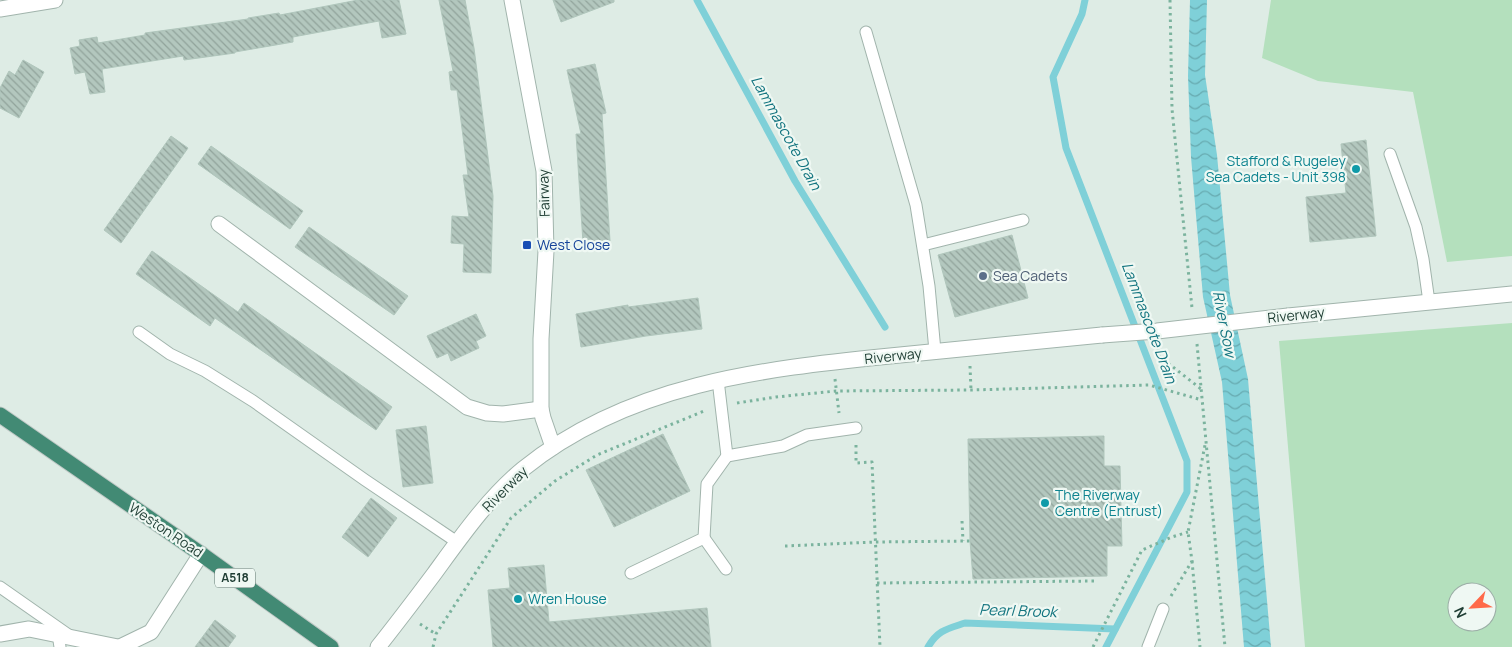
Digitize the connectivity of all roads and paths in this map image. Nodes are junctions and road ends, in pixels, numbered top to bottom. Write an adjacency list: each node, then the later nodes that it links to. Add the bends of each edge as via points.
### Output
1 (55, 0): 4 (street)
2 (512, 0): 23 (street, Fairway, via 544,170 546,251)
3 (1170, 0): 12 (path, via 1172,109)
4 (0, 9)
5 (866, 32): 9 (lane, via 916,206)
6 (1390, 154): 11 (lane, via 1416,227)
7 (1024, 220): 9 (lane)
8 (219, 224): 23 (street, via 467,407 503,414)
9 (923, 245): 16 (lane)
10 (1512, 294): 11 (street, Riverway)
11 (1429, 302): 13 (street, Riverway, bridge)
12 (1193, 312)
13 (1157, 331): 16 (street, Riverway, bridge); 19 (path, via 1159,356)
14 (139, 332): 34 (lane, via 170,354 253,401)
15 (1196, 341): 19 (path)
16 (935, 351): 17 (street, Riverway)
17 (834, 362): 18 (street, Riverway); 20 (path)
18 (718, 380): 22 (lane); 27 (street, Riverway, via 636,404 607,416)
19 (1202, 389): 21 (path)
20 (836, 391): 21 (path, via 1149,385); 22 (path); 25 (path, via 838,410)
21 (1202, 400): 26 (path)
22 (721, 406): 28 (lane); 50 (path, via 597,455 555,481 511,518 436,634)
23 (541, 409): 27 (street, Fairway)
24 (0, 415): 37 (highway, Weston Road / A518)
25 (850, 429): 28 (lane, via 807,435 783,446); 35 (path, via 856,445 856,463 872,462)
26 (1206, 440): 30 (path); 55 (path)
27 (553, 447): 34 (street, Riverway, via 522,469)
28 (727, 456): 31 (lane, via 707,484)
29 (962, 521): 32 (path)
30 (1188, 532): 38 (path); 52 (path, via 1142,550)
31 (704, 538): 39 (lane); 40 (lane)
32 (963, 541): 33 (path); 35 (path)
33 (970, 541)
34 (457, 542): 49 (street, Riverway)
35 (875, 542): 36 (path); 42 (path)
36 (785, 546)
37 (201, 554): 47 (street, via 151,632); 48 (highway, Weston Road / A518)
38 (1192, 561): 44 (path); 54 (path)
39 (726, 569)
40 (631, 574)
41 (1096, 581): 42 (path)
42 (877, 583): 51 (path)
43 (0, 587): 46 (lane)
44 (1162, 609): 53 (lane)
45 (0, 634): 46 (street, via 29,629)
46 (63, 639): 47 (street)
47 (119, 647)
48 (331, 647)
49 (378, 647)
50 (434, 647)
51 (880, 647)
52 (1093, 647)
53 (1148, 647)
54 (1200, 647)
55 (1225, 647)

